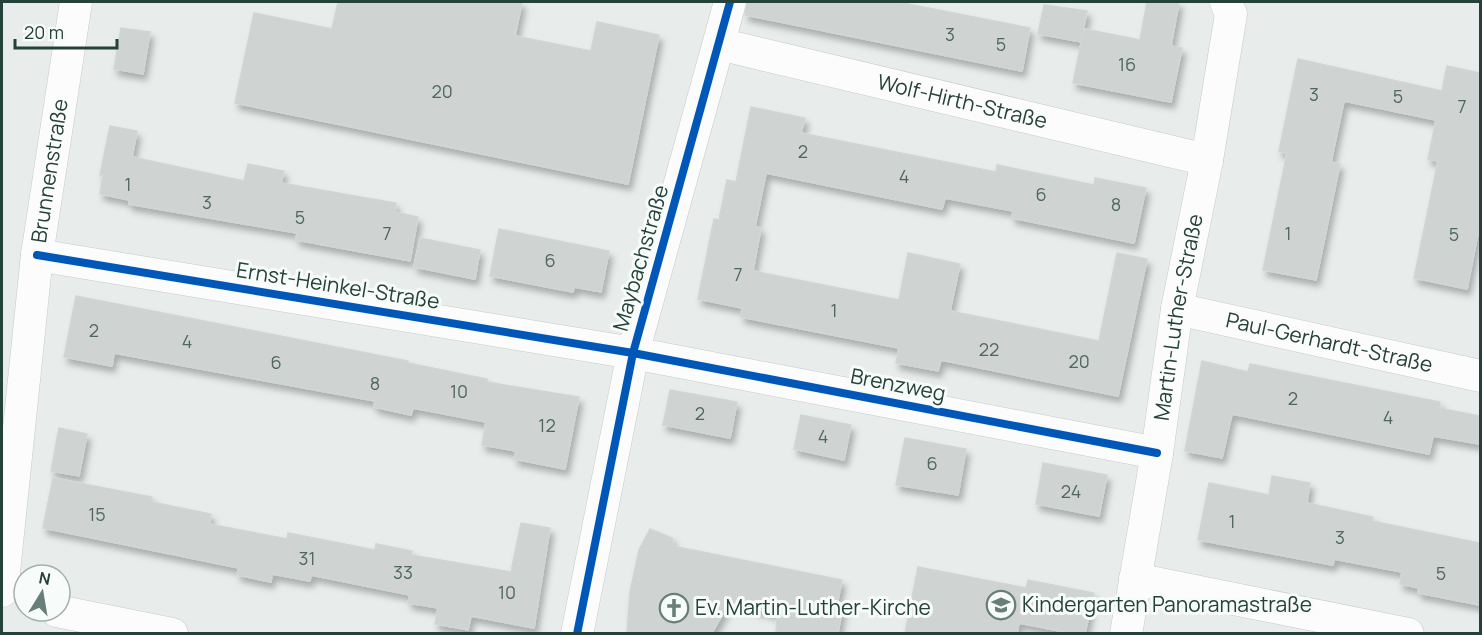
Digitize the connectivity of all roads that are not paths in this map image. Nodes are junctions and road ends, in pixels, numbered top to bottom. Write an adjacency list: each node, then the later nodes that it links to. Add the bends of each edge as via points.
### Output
1 (76, 2): 6 (street, Brunnenstraße)
2 (730, 2): 4 (street, Maybachstraße)
3 (1226, 2): 5 (street, Martin-Luther-Straße, via 1231,14)
4 (719, 44): 5 (street, Wolf-Hirth-Straße); 8 (street, Maybachstraße)
5 (1208, 160): 7 (street, Martin-Luther-Straße)
6 (37, 255): 8 (street, Ernst-Heinkel-Straße); 12 (street, Brunnenstraße)
7 (1177, 309): 9 (street, Paul-Gerhardt-Straße); 10 (street, Martin-Luther-Straße)
8 (633, 353): 10 (street, Brenzweg); 15 (street, Maybachstraße)
9 (1480, 376)
10 (1157, 453): 11 (street, Martin-Luther-Straße)
11 (1135, 579): 16 (street, Martin-Luther-Straße); 17 (street)
12 (2, 591)
13 (72, 614): 14 (street)
14 (172, 633)
15 (577, 633)
16 (1126, 633)
17 (1408, 633)

